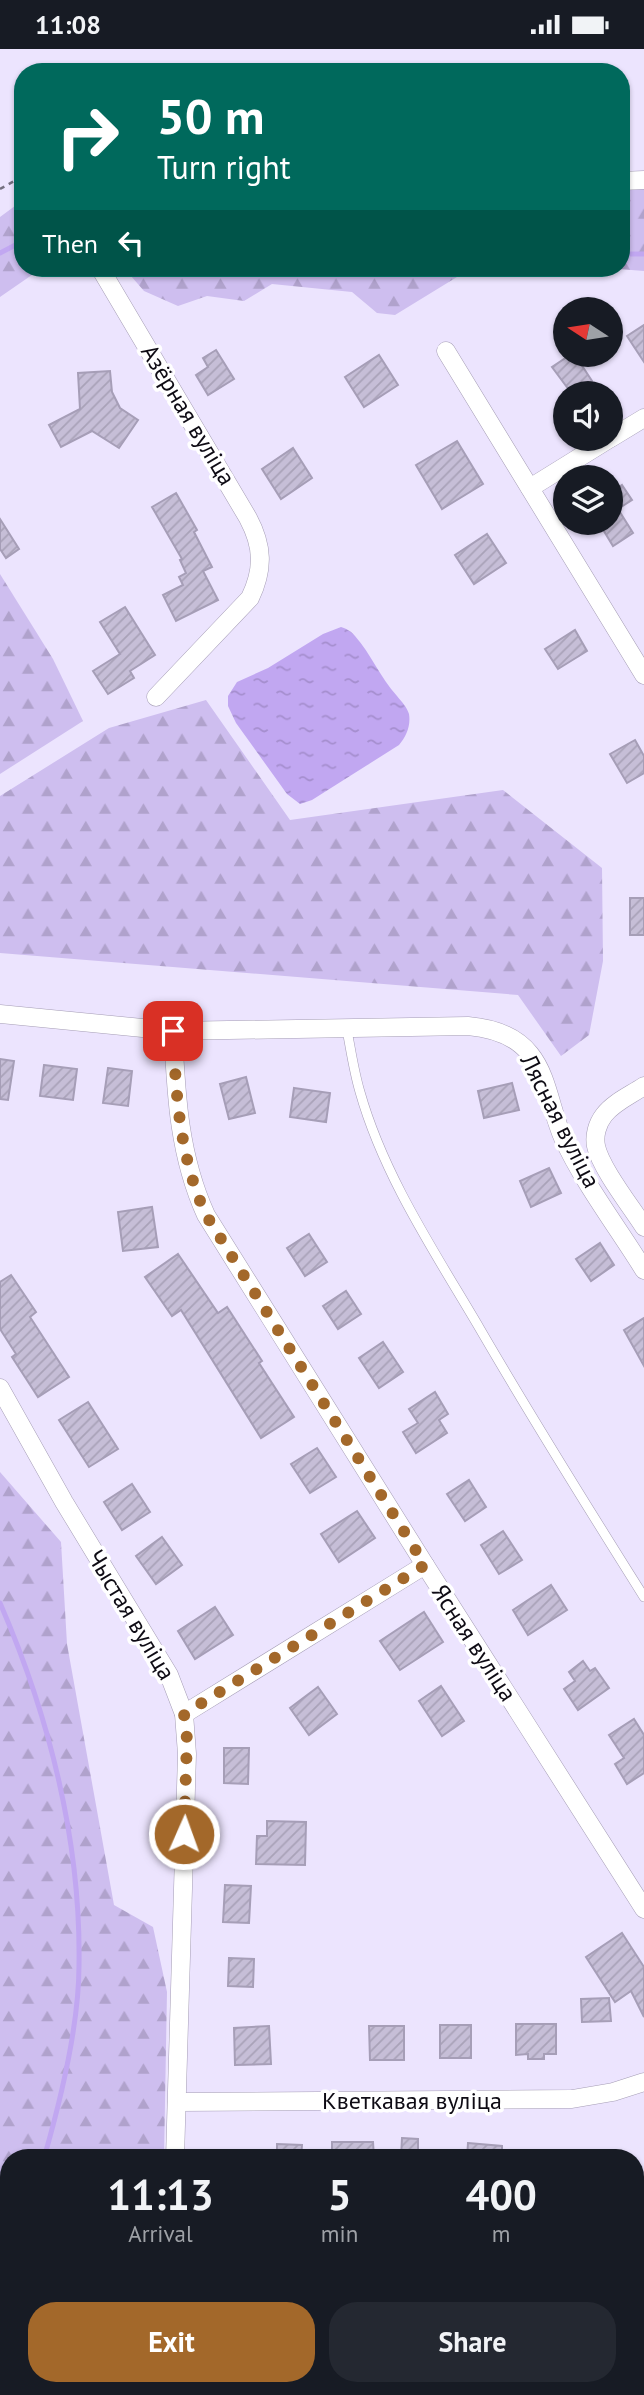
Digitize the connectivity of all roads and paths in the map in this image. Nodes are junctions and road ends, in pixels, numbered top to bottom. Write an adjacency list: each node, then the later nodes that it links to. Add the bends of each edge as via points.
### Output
1 (105, 277): 8 (street, Азёрная вуліца, via 248,517 262,552 257,584 241,610)
2 (446, 351): 6 (street)
3 (644, 418): 4 (street)
4 (623, 431)
5 (590, 451): 6 (street)
6 (530, 488): 7 (street)
7 (644, 675)
8 (156, 697)
9 (0, 1014): 11 (street)
10 (347, 1030): 11 (street); 14 (street, Лясная вуліца, via 483,1027 520,1044 538,1068 573,1156); 17 (lane, via 370,1121 416,1219)
11 (173, 1031): 16 (street, Ясная вуліца, via 182,1139 206,1215)
12 (644, 1086): 13 (street, Лясная вуліца, via 604,1116 596,1144 601,1160)
13 (644, 1227)
14 (644, 1270)
15 (0, 1388): 18 (street, Чыстая вуліца, via 169,1675)
16 (425, 1565): 18 (street); 19 (street, Ясная вуліца)
17 (644, 1597)
18 (184, 1714): 22 (street, Чыстая вуліца, via 187,1754)
19 (638, 1888): 20 (street, Ясная вуліца)
20 (644, 1909)
21 (644, 2081): 22 (street, Кветкавая вуліца, via 572,2099)
22 (177, 2102): 23 (street, Чыстая вуліца)
23 (175, 2149)

